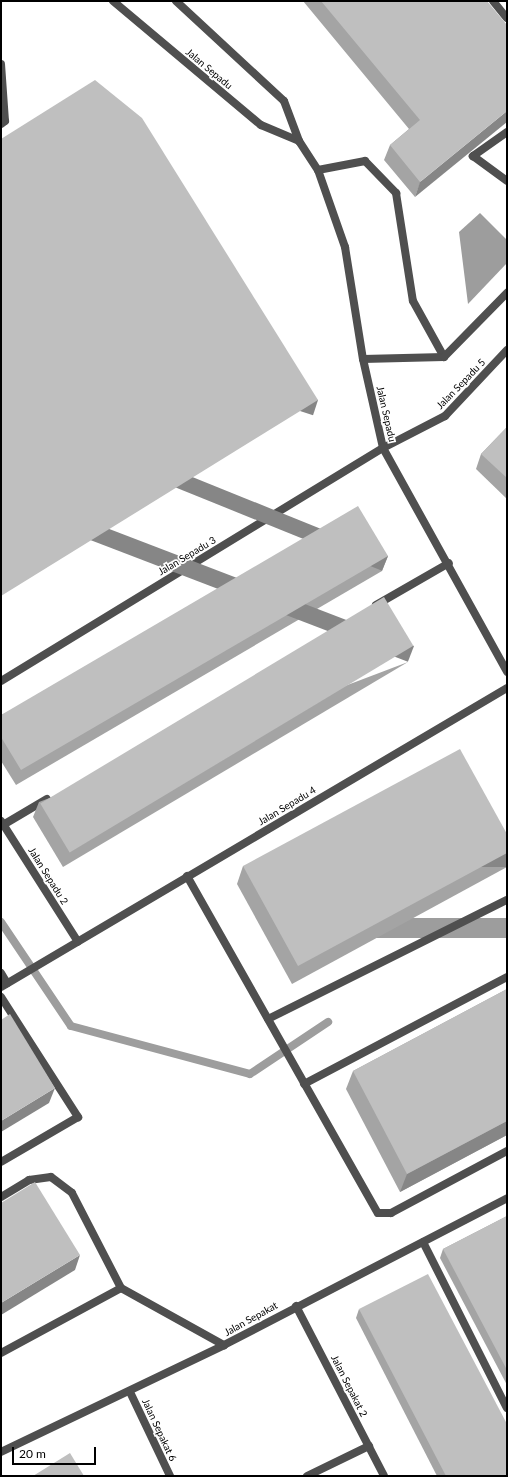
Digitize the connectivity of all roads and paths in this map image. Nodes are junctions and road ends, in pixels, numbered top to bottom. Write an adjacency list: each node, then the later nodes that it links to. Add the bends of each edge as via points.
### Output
1 (113, 1): 8 (street, Jalan Sepadu, via 261,125)
2 (176, 1): 8 (street, Jalan Sepadu, via 284,102)
3 (493, 1): 4 (street)
4 (507, 18)
5 (1, 64): 6 (street, via 5,121)
6 (1, 124)
7 (507, 132): 10 (street, via 473,156)
8 (299, 141): 9 (street, Jalan Sepadu)
9 (318, 170): 13 (street, via 365,161 396,193 413,301); 14 (street, Jalan Sepadu, via 345,247)
10 (507, 181)
11 (507, 293): 13 (street)
12 (507, 350): 15 (street, Jalan Sepadu 5, via 445,416)
13 (444, 357): 14 (street)
14 (363, 360): 15 (street, Jalan Sepadu)
15 (383, 448): 16 (street, Jalan Sepadu); 19 (street, Jalan Sepadu 3)
16 (449, 562): 17 (street); 18 (street, Jalan Sepadu)
17 (366, 611)
18 (507, 672)
19 (1, 681)
20 (507, 688): 23 (street, Jalan Sepadu 4)
21 (58, 793): 22 (street)
22 (2, 823): 25 (street, Jalan Sepadu 2)
23 (187, 876): 25 (street, Jalan Sepadu 4); 30 (street)
24 (507, 900): 30 (street)
25 (78, 942): 28 (street, Jalan Sepadu 4)
26 (1, 973): 28 (street)
27 (507, 977): 31 (street)
28 (4, 985)
29 (1, 997): 33 (street, via 78,1117)
30 (268, 1019): 31 (street)
31 (304, 1084): 32 (street, via 378,1212 391,1213)
32 (507, 1151)
33 (1, 1162)
34 (1, 1197): 37 (street, via 29,1180 51,1177 72,1193)
35 (507, 1198): 36 (street, Jalan Sepakat)
36 (423, 1242): 38 (street, Jalan Sepakat); 42 (street)
37 (121, 1288): 39 (street); 40 (street)
38 (296, 1306): 39 (street, Jalan Sepakat); 43 (street, Jalan Sepakat 2)
39 (224, 1345): 41 (street, Jalan Sepakat)
40 (1, 1353)
41 (130, 1392): 44 (street, Jalan Sepakat); 45 (street, Jalan Sepakat 6)
42 (507, 1408)
43 (369, 1446): 46 (street); 47 (street, Jalan Sepakat 2)
44 (1, 1452)
45 (170, 1476)
46 (307, 1476)
47 (384, 1476)

